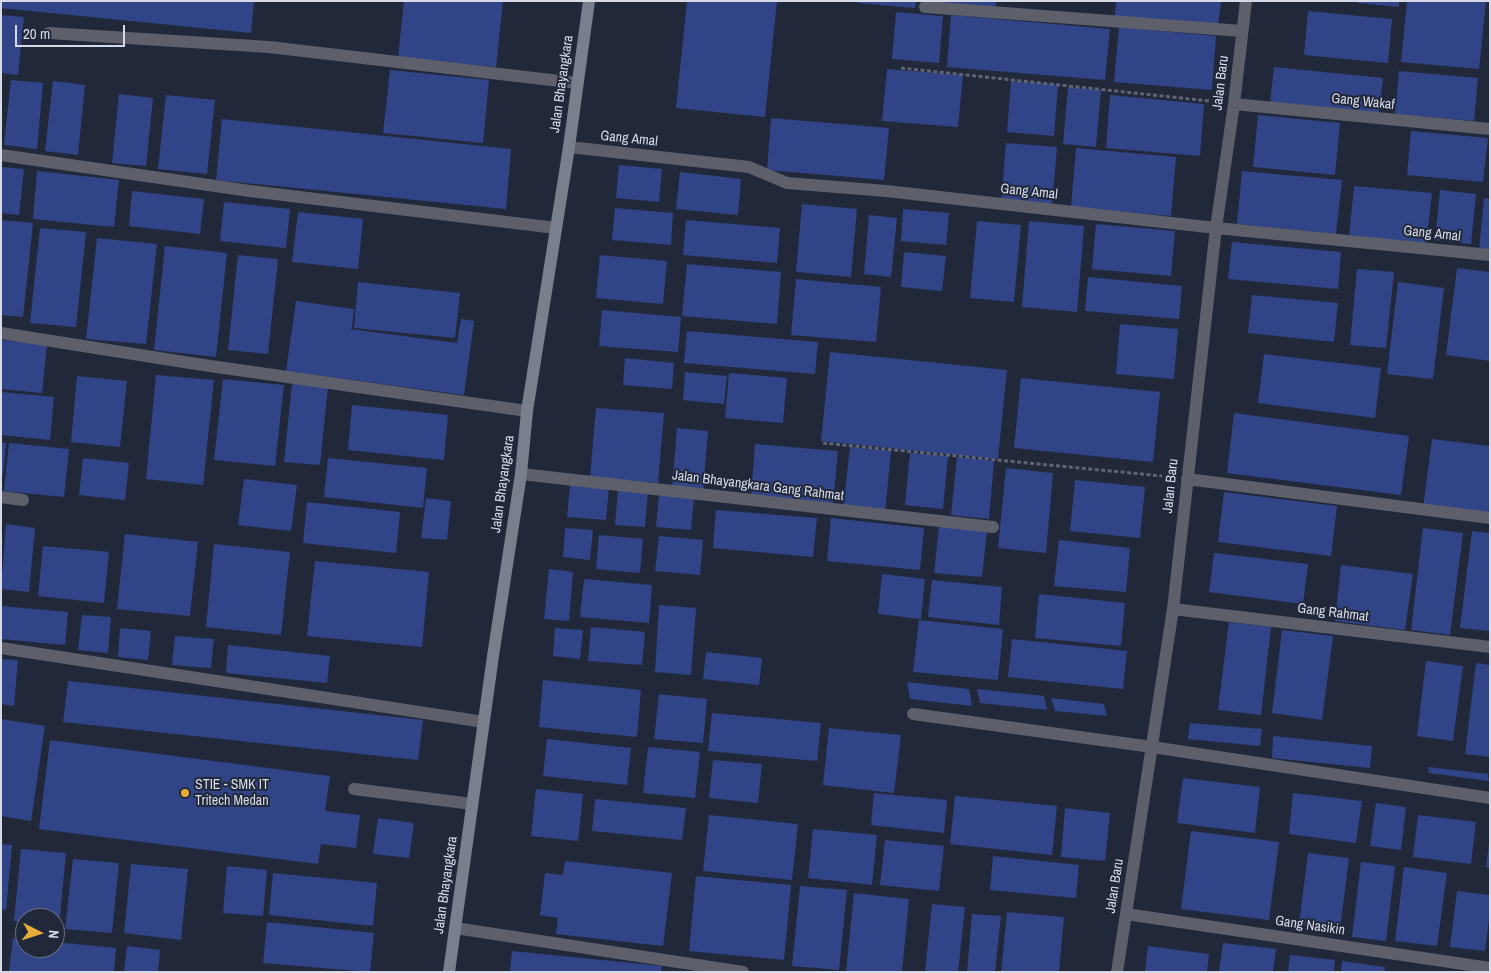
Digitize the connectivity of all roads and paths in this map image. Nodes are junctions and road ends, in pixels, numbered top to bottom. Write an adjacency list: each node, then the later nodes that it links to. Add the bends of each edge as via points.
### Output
1 (589, 1): 7 (main road, Jalan Bhayangkara)
2 (1246, 1): 4 (street, Jalan Baru)
3 (925, 7): 4 (street)
4 (1242, 31): 8 (street, Jalan Baru)
5 (49, 32): 7 (street, via 269,47)
6 (901, 68): 8 (path)
7 (577, 83): 10 (main road, Jalan Bhayangkara)
8 (1234, 104): 9 (street, Gang Wakaf); 13 (street, Jalan Baru)
9 (1490, 129)
10 (569, 147): 12 (main road, Jalan Bhayangkara); 13 (street, Gang Amal, via 748,167 787,183)
11 (1, 155): 12 (street)
12 (556, 228): 16 (main road, Jalan Bhayangkara)
13 (1216, 228): 14 (street, Gang Amal); 19 (street, Jalan Baru)
14 (1490, 255)
15 (1, 333): 16 (street)
16 (527, 411): 18 (main road, Jalan Bhayangkara)
17 (823, 443): 19 (path)
18 (521, 474): 23 (street, Jalan Bhayangkara Gang Rahmat); 28 (main road, Jalan Bhayangkara)
19 (1187, 479): 22 (street); 24 (street, Jalan Baru)
20 (1, 497): 21 (street)
21 (23, 500)
22 (1490, 518)
23 (993, 526)
24 (1173, 609): 25 (street, Gang Rahmat); 29 (street, Jalan Baru)
25 (1490, 647)
26 (1, 648): 28 (street)
27 (913, 714): 29 (street)
28 (484, 722): 32 (main road, Jalan Bhayangkara)
29 (1152, 747): 31 (street); 33 (street, Jalan Baru)
30 (354, 789): 32 (street)
31 (1490, 798)
32 (472, 804): 34 (main road, Jalan Bhayangkara)
33 (1126, 914): 35 (street, Gang Nasikin); 38 (street, Jalan Baru)
34 (455, 928): 36 (main road, Jalan Bhayangkara); 37 (street)
35 (1490, 968)
36 (449, 972)
37 (743, 972)
38 (1117, 972)

